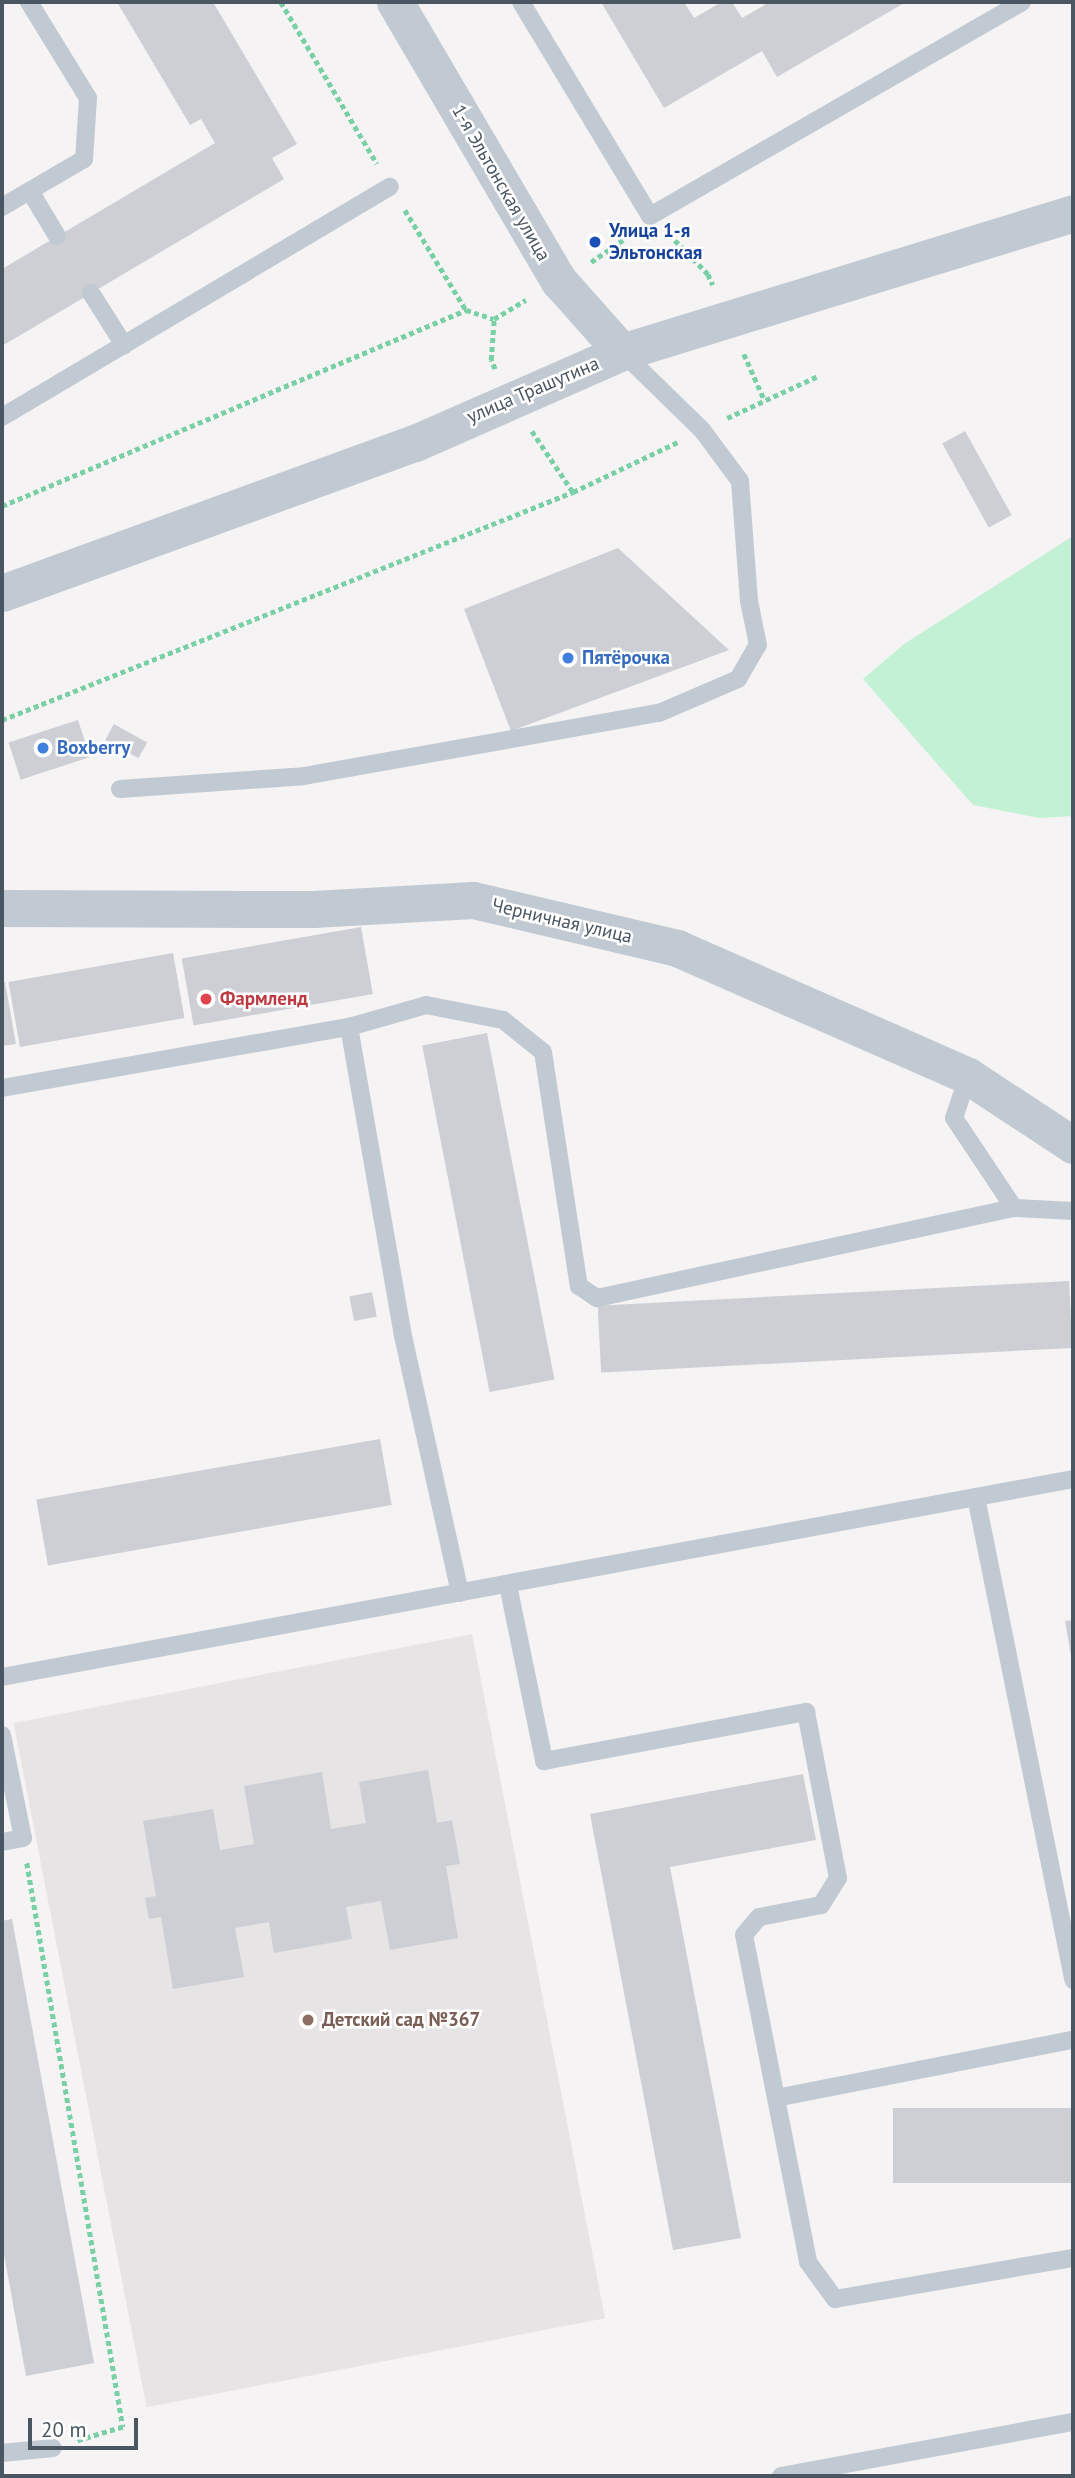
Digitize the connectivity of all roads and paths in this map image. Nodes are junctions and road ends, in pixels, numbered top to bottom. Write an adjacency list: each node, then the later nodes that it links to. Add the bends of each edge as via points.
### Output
1 (29, 2): 7 (lane, via 88,98 84,159)
2 (281, 2): 6 (path)
3 (395, 2): 15 (street, 1-я Эльтонская улица, via 559,281)
4 (521, 2): 5 (lane, via 650,216)
5 (1022, 2)
6 (390, 187): 12 (path); 14 (lane)
7 (30, 191): 8 (lane); 10 (lane)
8 (2, 207)
9 (1073, 213): 15 (street, улица Трашутина)
10 (57, 236)
11 (91, 293): 14 (lane)
12 (467, 310): 13 (path); 18 (path)
13 (494, 319)
14 (124, 345): 16 (lane)
15 (622, 352): 19 (street, улица Трашутина, via 415,443); 21 (lane, via 702,430 740,481 749,601 758,645 738,679 659,713 591,726 304,776)
16 (2, 417)
17 (573, 492): 20 (path)
18 (2, 506)
19 (2, 593)
20 (2, 720)
21 (120, 789)
22 (2, 908): 24 (street, Черничная улица, via 313,909 473,901 677,948)
23 (349, 1027): 25 (lane); 27 (lane, via 426,1005 503,1020 543,1052 579,1286 597,1298); 32 (lane, via 403,1336)
24 (968, 1076): 26 (street, Черничная улица); 27 (lane, via 954,1118)
25 (2, 1087)
26 (1073, 1145)
27 (1014, 1208): 28 (lane)
28 (1073, 1211)
29 (1073, 1479): 30 (lane)
30 (976, 1497): 31 (lane); 37 (lane)
31 (508, 1585): 32 (lane); 39 (lane, via 544,1761 806,1712 838,1878 821,1905 759,1917 744,1935)
32 (460, 1593): 33 (lane)
33 (2, 1676)
34 (2, 1735): 35 (lane)
35 (23, 1838): 36 (lane); 42 (path, via 123,2427)
36 (2, 1842)
37 (1073, 1980)
38 (1073, 2040): 39 (lane)
39 (776, 2098): 40 (lane, via 808,2262 835,2299)
40 (1073, 2258)
41 (1073, 2422): 44 (lane)
42 (53, 2448): 43 (lane)
43 (2, 2453)
44 (781, 2476)

